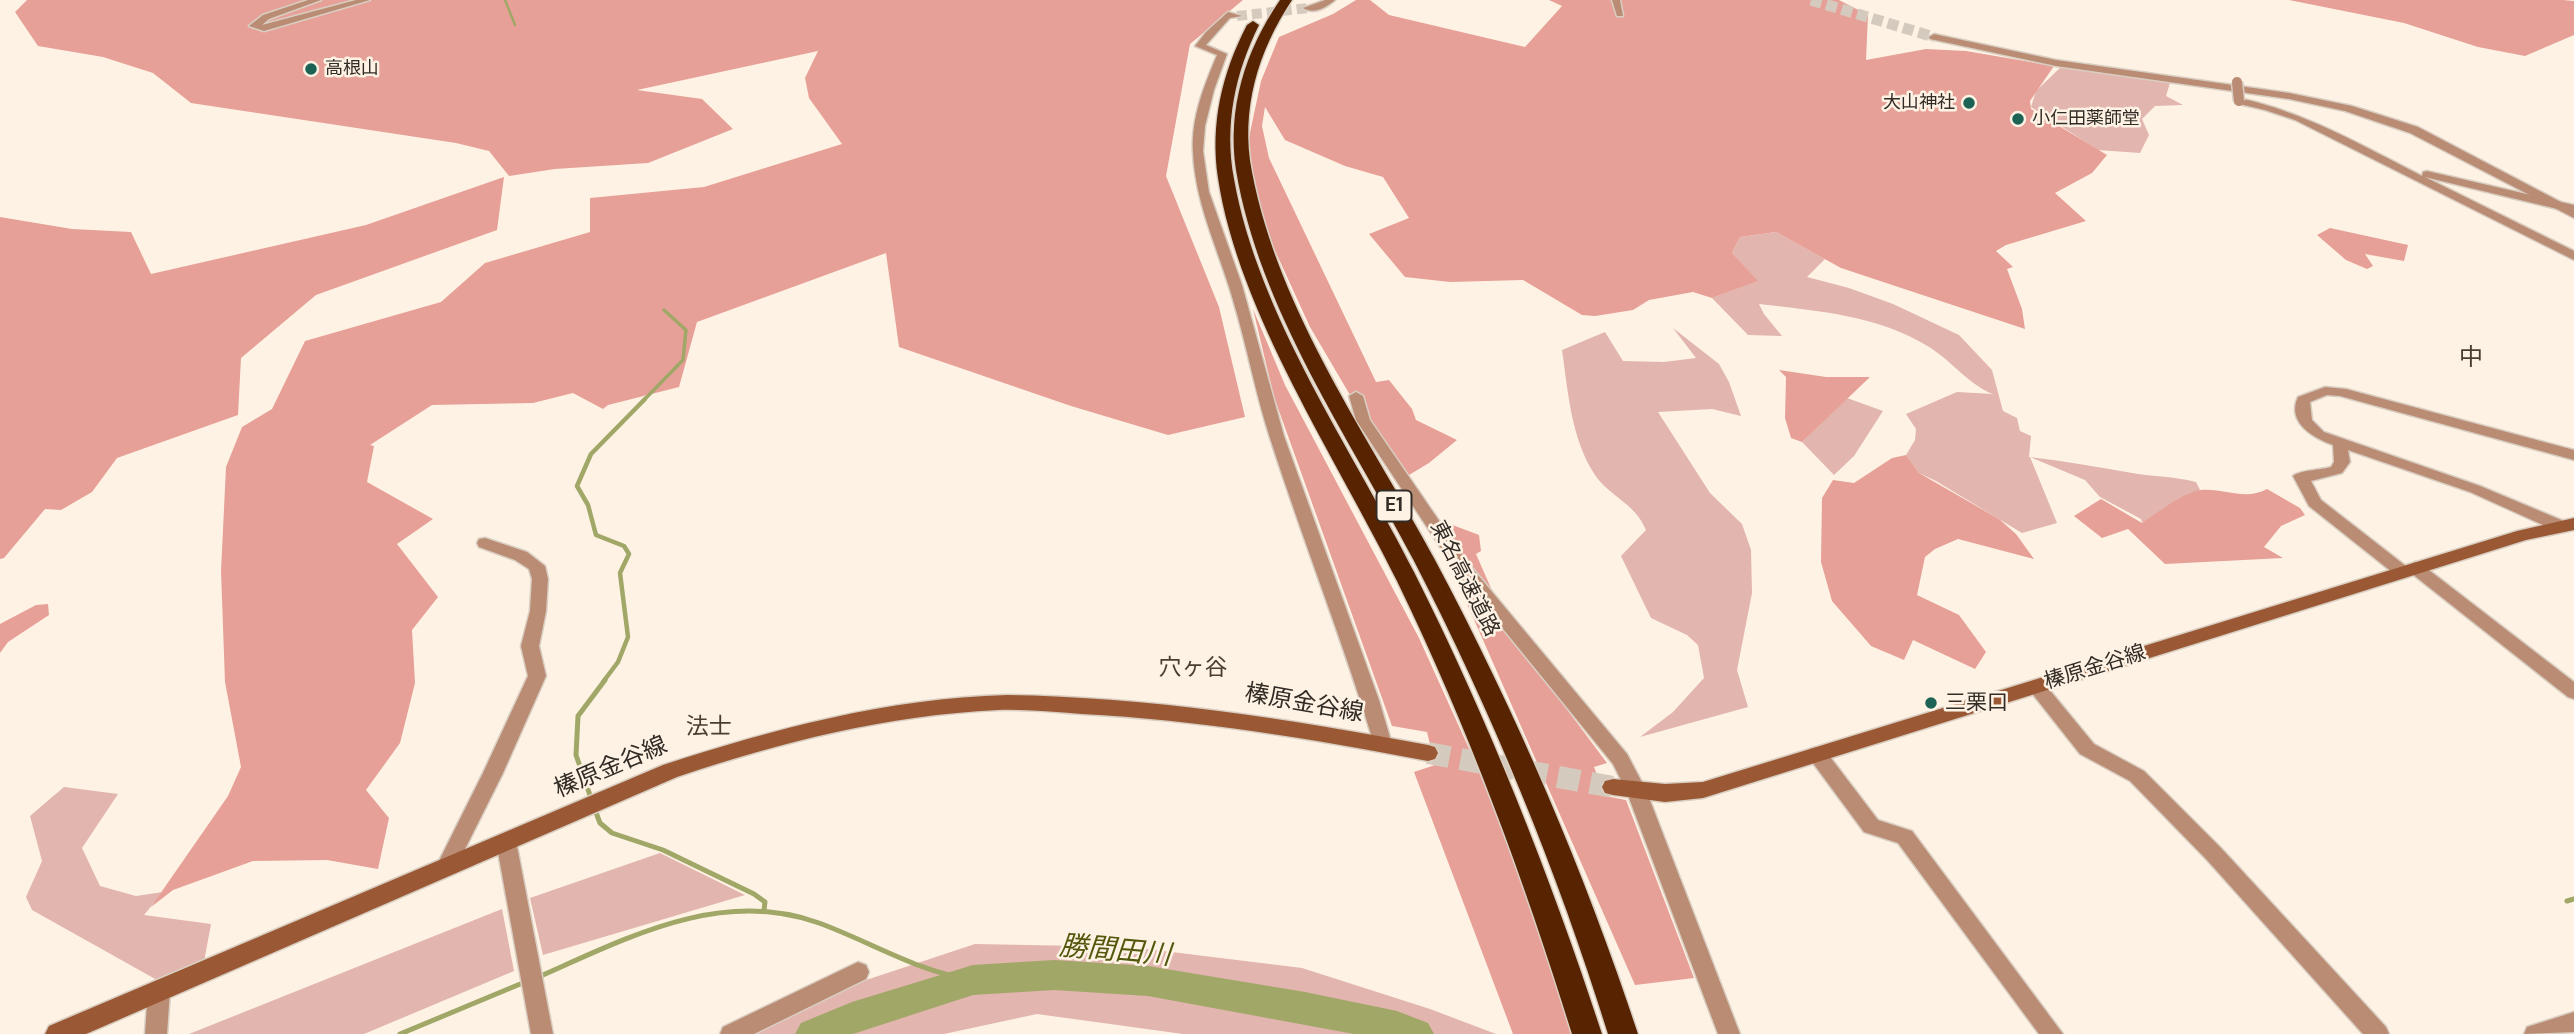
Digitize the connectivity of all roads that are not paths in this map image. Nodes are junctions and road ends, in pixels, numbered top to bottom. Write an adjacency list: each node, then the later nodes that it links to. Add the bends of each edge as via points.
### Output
1 (317, 0): 2 (street, via 266,17 254,26 264,28)
2 (366, 0)
3 (1270, 0): 33 (highway, E1, via 1248,33 1228,85 1222,131 1229,198 1263,295 1295,365 1381,527 1465,703 1529,857)
4 (1286, 0): 34 (highway, 東名高速道路 / E1, via 1256,52 1241,114 1243,162 1258,226 1306,340 1423,559 1523,765 1571,879)
5 (1331, 0): 7 (street)
6 (1616, 0): 8 (street)
7 (1308, 8)
8 (1620, 14)
9 (1237, 16): 24 (street, via 1228,15 1200,46 1222,54 1198,127 1205,207 1241,300 1263,393)
10 (1934, 37): 13 (street, via 2056,63 2348,108 2414,130)
11 (2237, 82): 12 (street, bridge, via 2239,102 2299,118)
12 (2402, 168): 13 (street); 15 (street)
13 (2557, 206): 14 (street)
14 (2574, 211)
15 (2574, 256)
16 (1356, 396): 28 (street, via 1363,420 1462,567 1620,759)
17 (2340, 444): 18 (street, via 2306,423 2303,400 2325,391 2341,392); 19 (street, via 2412,465); 21 (street, via 2342,462 2337,470 2301,476 2315,503)
18 (2574, 455)
19 (2567, 525): 21 (main road, 榛原金谷線)
20 (485, 543): 30 (street, via 537,566 538,611 530,646 537,676)
21 (2409, 570): 22 (main road, 榛原金谷線); 23 (street)
22 (2037, 687): 26 (main road, 榛原金谷線); 42 (street, via 2087,749 2137,776 2214,853)
23 (2574, 691)
24 (1383, 744): 25 (main road, 榛原金谷線); 29 (main road, 榛原金谷線, via 1152,709 998,703 942,708 796,732 732,749)
25 (1428, 752)
26 (1817, 754): 28 (main road, 榛原金谷線, via 1703,790); 41 (street, via 1871,826 1905,837)
27 (1613, 787): 28 (main road, 榛原金谷線)
28 (1636, 790): 40 (street)
29 (506, 841): 30 (main road, 榛原金谷線); 38 (street)
30 (446, 867): 32 (main road, 榛原金谷線)
31 (858, 972): 39 (street)
32 (159, 990): 36 (main road, 榛原金谷線); 37 (street)
33 (1583, 1021)
34 (1619, 1021)
35 (2574, 1023): 43 (street)
36 (58, 1034)
37 (156, 1034)
38 (542, 1034)
39 (731, 1034)
40 (1729, 1034)
41 (2052, 1034)
42 (2378, 1034)
43 (2535, 1034)

